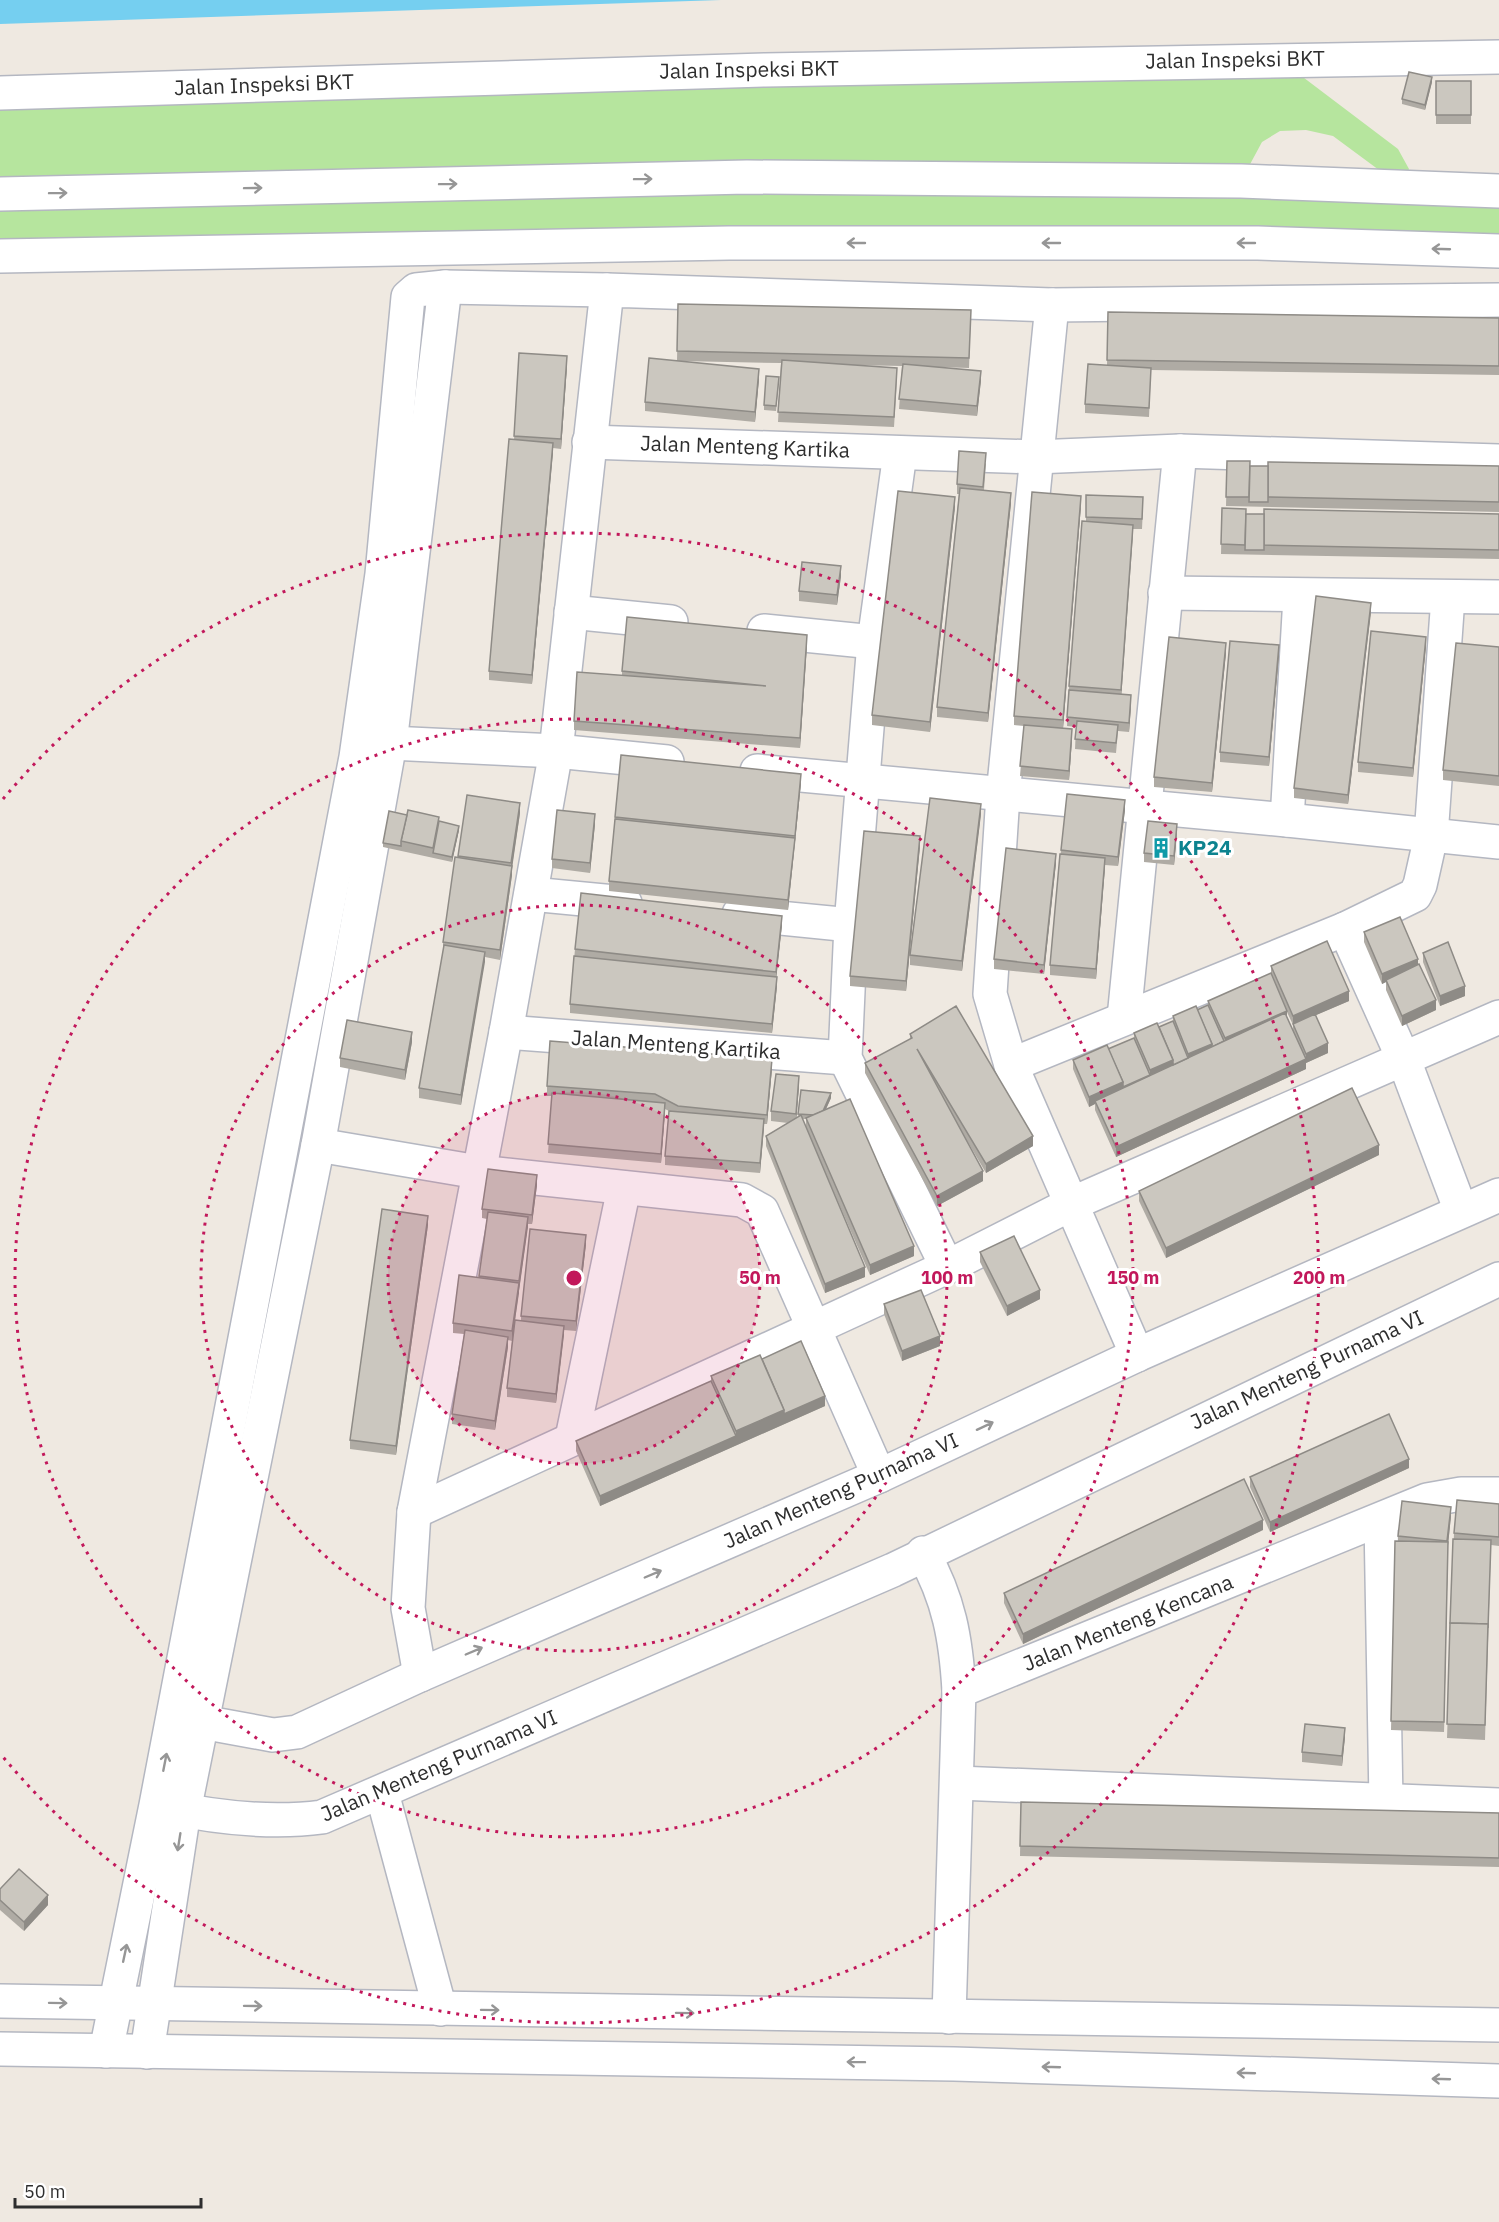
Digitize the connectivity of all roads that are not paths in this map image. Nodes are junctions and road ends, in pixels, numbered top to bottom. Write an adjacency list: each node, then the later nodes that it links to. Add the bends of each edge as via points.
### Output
1 (1499, 57): 2 (street, Jalan Inspeksi BKT, via 788,69)
2 (0, 93)
3 (1499, 191): 4 (street, one-way to 3, via 747,177 1241,181)
4 (0, 194)
5 (1499, 251): 6 (street, one-way to 6, via 1258,243 729,243)
6 (0, 256)
7 (445, 287): 8 (street); 24 (street); 63 (street, via 416,290 408,297 382,574 356,757)
8 (607, 290): 10 (street); 11 (street)
9 (1499, 300): 10 (street)
10 (1052, 305): 14 (street)
11 (589, 442): 13 (street, Jalan Menteng Kartika); 20 (street)
12 (1180, 451): 14 (street, Jalan Menteng Kartika); 15 (street, Jalan Menteng Kartika); 16 (street)
13 (900, 453): 14 (street, Jalan Menteng Kartika); 23 (street)
14 (1035, 456): 29 (street)
15 (1499, 461)
16 (1165, 593): 17 (street); 30 (street)
17 (1300, 597): 18 (street); 31 (street)
18 (1448, 597): 19 (street); 32 (street)
19 (1499, 597)
20 (571, 612): 21 (street); 25 (street)
21 (699, 625)
22 (734, 628): 23 (street)
23 (874, 642): 28 (street)
24 (390, 743): 25 (street); 45 (street)
25 (556, 751): 26 (street); 34 (street)
26 (698, 765)
27 (733, 769): 28 (street)
28 (862, 781): 29 (street); 37 (street)
29 (1004, 795): 30 (street); 44 (street, via 990,994)
30 (1146, 809): 31 (street); 40 (street)
31 (1287, 820): 32 (street)
32 (1431, 836): 33 (street); 38 (street, via 1415,895)
33 (1499, 842)
34 (531, 894): 35 (street); 41 (street)
35 (650, 906)
36 (709, 912): 37 (street)
37 (851, 925): 42 (street)
38 (1345, 929): 40 (street); 43 (street)
39 (1499, 1017): 43 (street)
40 (1124, 1018): 44 (street)
41 (506, 1032): 42 (street, Jalan Menteng Kartika); 46 (street)
42 (845, 1058): 51 (street)
43 (1404, 1060): 49 (street); 50 (street)
44 (1011, 1065): 49 (street)
45 (318, 1145): 46 (street); 63 (street)
46 (478, 1172): 47 (street); 58 (street)
47 (624, 1188): 53 (street, via 742,1200 754,1205 762,1211); 55 (street)
48 (1499, 1195): 50 (street, Jalan Menteng Purnama VI)
49 (1071, 1204): 51 (street); 54 (street)
50 (1461, 1211): 54 (street, Jalan Menteng Purnama VI)
51 (947, 1267): 53 (street)
52 (1499, 1279): 60 (street, Jalan Menteng Purnama VI)
53 (815, 1329): 55 (street); 56 (street)
54 (1137, 1355): 56 (street, Jalan Menteng Purnama VI, one-way to 54)
55 (572, 1438): 58 (street)
56 (879, 1476): 61 (street, Jalan Menteng Purnama VI, one-way to 56)
57 (1499, 1494): 59 (street, Jalan Menteng Kencana, via 1461,1494 1427,1500)
58 (414, 1512): 61 (street, via 408,1608)
59 (1381, 1520): 62 (street, Jalan Menteng Kencana); 66 (street)
60 (923, 1553): 62 (street, via 940,1582 957,1648); 65 (street, Jalan Menteng Purnama VI, via 882,1575)
61 (420, 1675): 63 (street, Jalan Menteng Purnama VI, via 283,1735)
62 (959, 1691): 64 (street)
63 (188, 1719): 68 (street)
64 (958, 1783): 66 (street); 73 (street)
65 (382, 1793): 68 (street, Jalan Menteng Purnama VI, via 322,1817 291,1821); 72 (street)
66 (1386, 1802): 67 (street)
67 (1499, 1805)
68 (170, 1808): 70 (street, one-way to 68); 71 (street, one-way to 71)
69 (0, 2001): 70 (street, one-way to 70)
70 (115, 2004): 71 (street); 76 (street)
71 (153, 2005): 72 (street, one-way to 72); 77 (street)
72 (440, 2009): 73 (street, one-way to 73)
73 (935, 2017): 74 (street); 78 (street)
74 (1499, 2025)
75 (0, 2049): 76 (street)
76 (106, 2051): 77 (street)
77 (147, 2052): 78 (street, one-way to 77)
78 (920, 2063): 79 (street, one-way to 78)
79 (1499, 2081)

